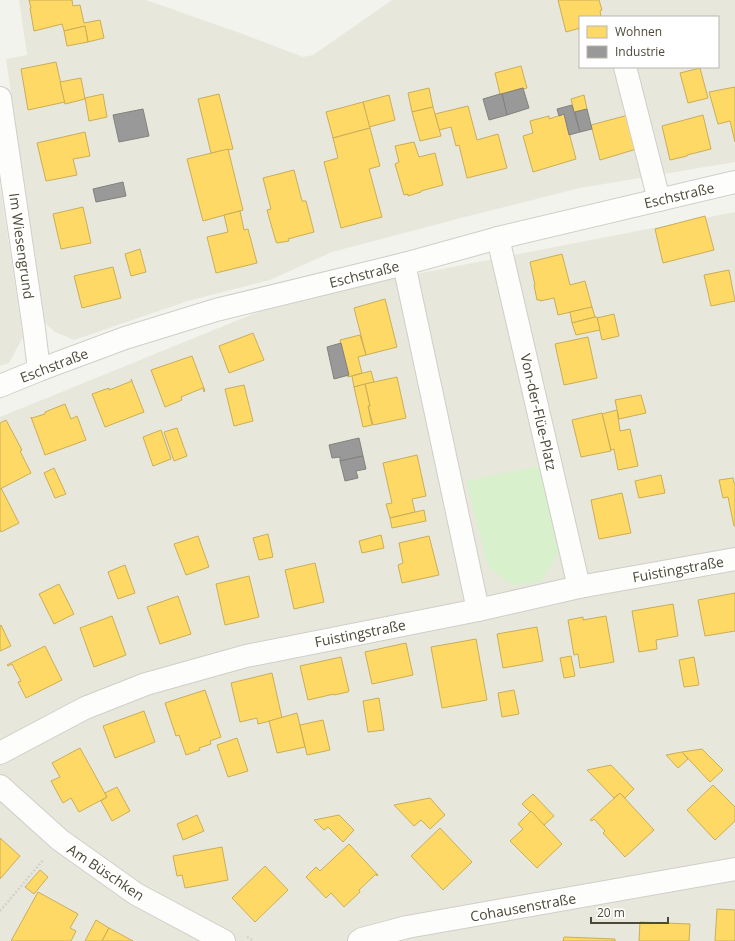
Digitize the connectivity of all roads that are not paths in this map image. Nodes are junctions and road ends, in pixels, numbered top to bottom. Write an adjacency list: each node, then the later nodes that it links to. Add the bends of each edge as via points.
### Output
1 (625, 68): 4 (street)
2 (0, 98): 7 (street, Im Wiesengrund)
3 (735, 182): 4 (street, Eschstraße)
4 (659, 200): 5 (street, Eschstraße)
5 (498, 238): 6 (street, Eschstraße); 10 (street, Von-der-Flüe-Platz)
6 (404, 264): 7 (street, Eschstraße, via 216,310 125,338); 11 (street)
7 (39, 370): 8 (street, Eschstraße)
8 (0, 386)
9 (735, 559): 10 (street, Fuistingstraße)
10 (579, 587): 11 (street, Fuistingstraße)
11 (478, 610): 12 (street, Fuistingstraße, via 246,656 146,684 85,708)
12 (0, 753)
13 (0, 786): 15 (street, Am Büschken, via 60,840 136,894)
14 (735, 869): 16 (street, Cohausenstraße, via 407,927)
15 (232, 937)
16 (359, 941)

